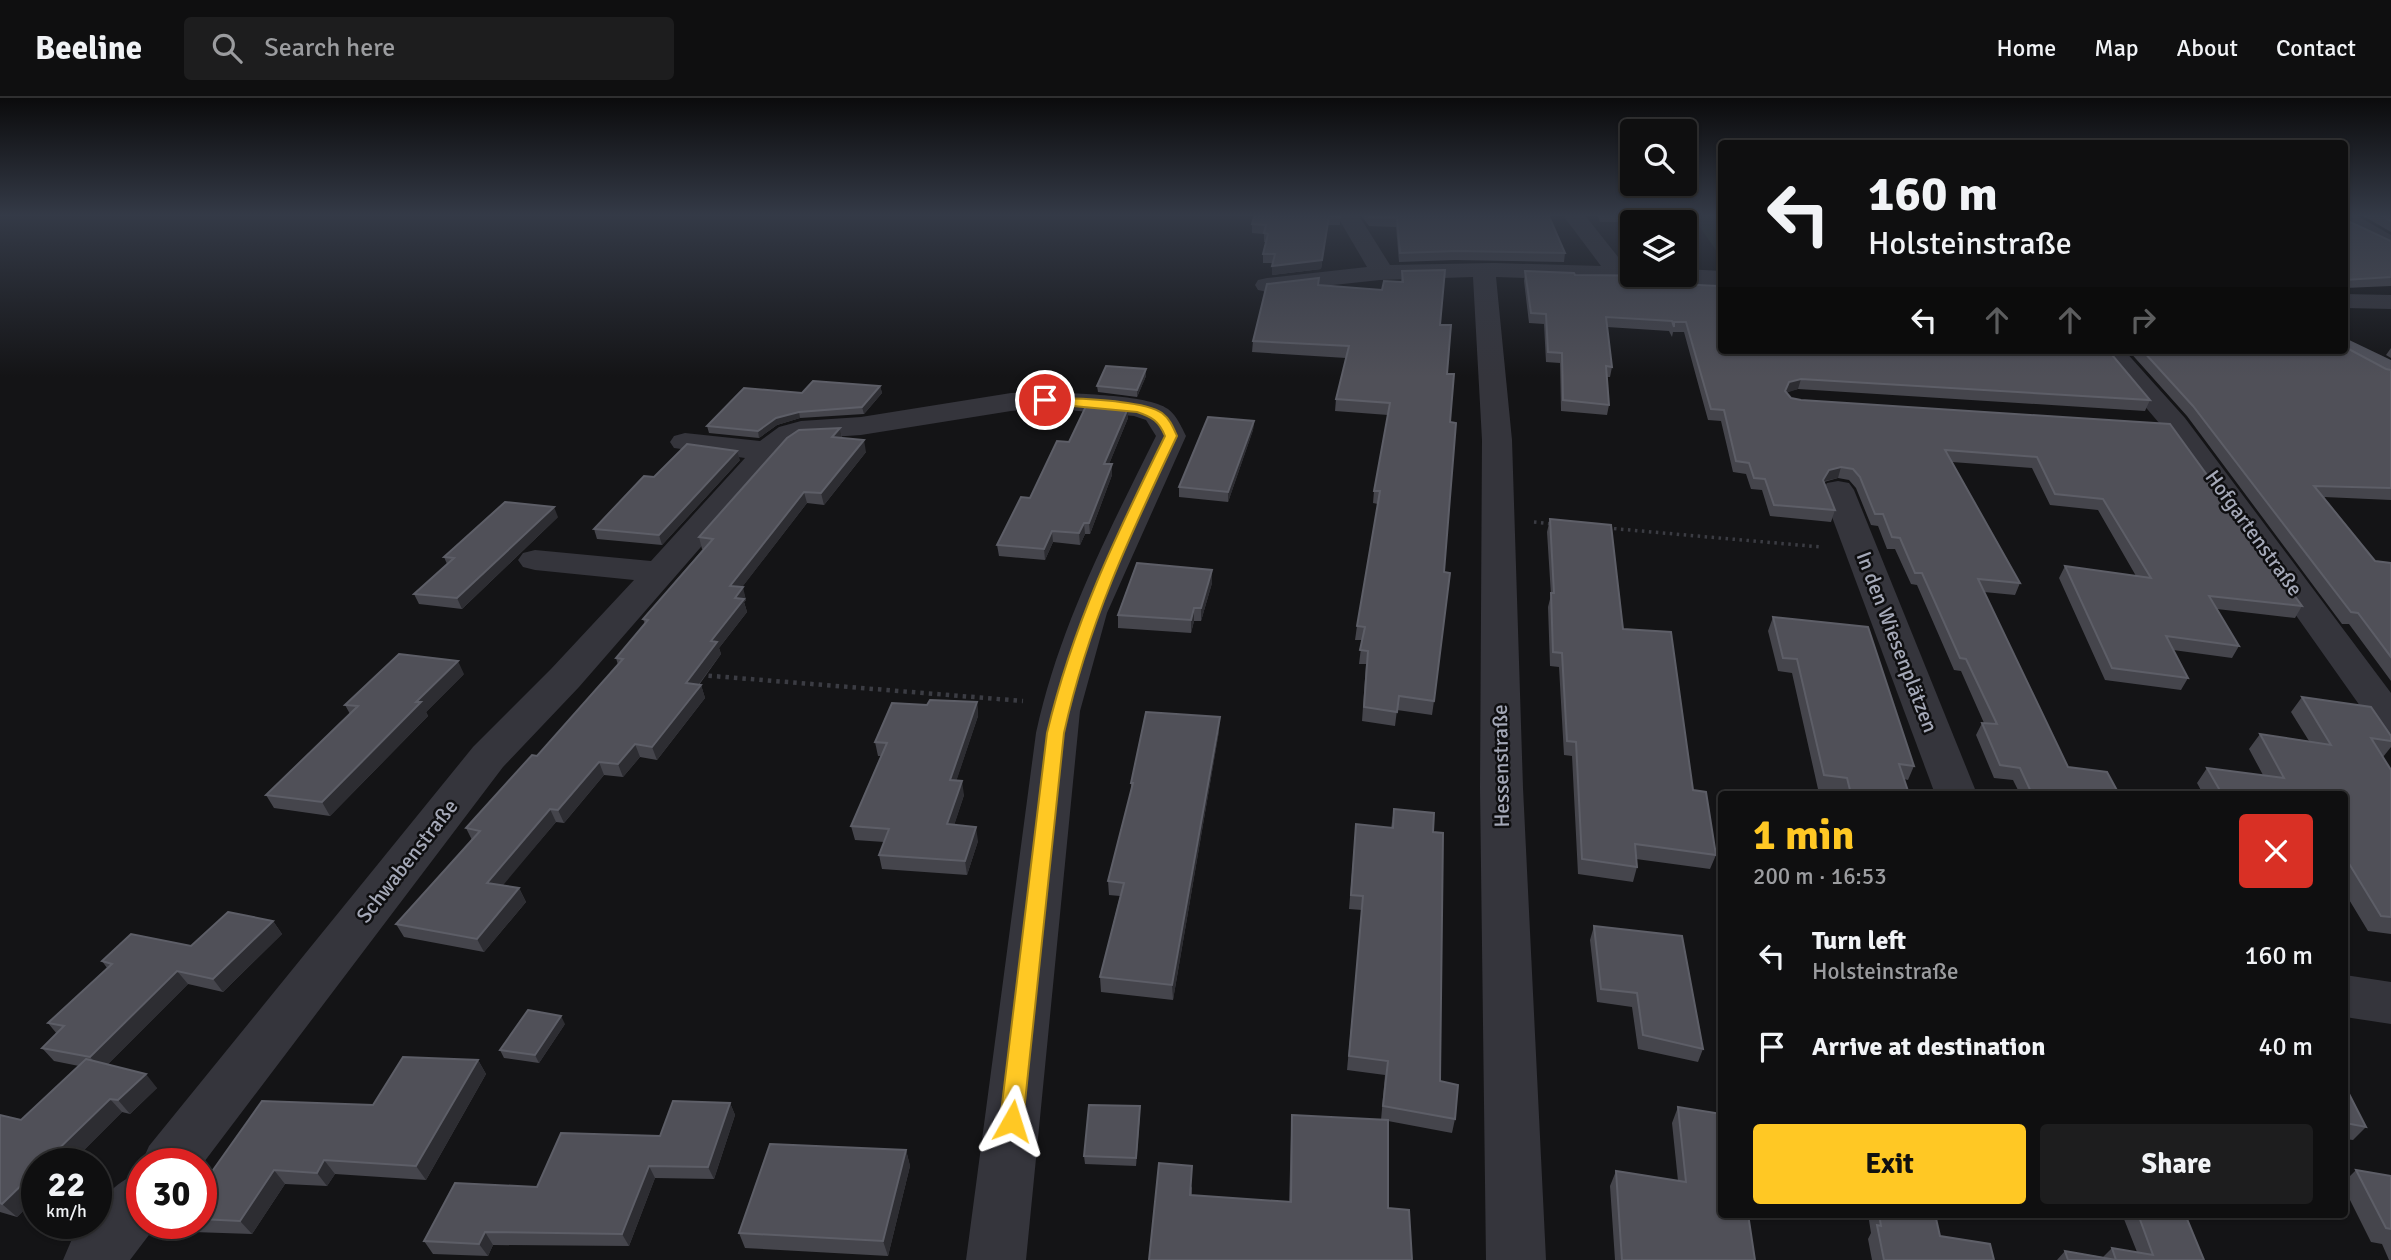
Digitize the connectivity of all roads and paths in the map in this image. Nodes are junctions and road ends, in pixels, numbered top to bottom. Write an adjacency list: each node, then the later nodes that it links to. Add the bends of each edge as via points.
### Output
1 (1380, 268): 3 (street)
2 (1614, 268): 5 (street)
3 (1382, 272): 4 (street); 7 (street)
4 (1484, 272): 5 (street); 18 (street, Hessenstraße, via 1497,408)
5 (1619, 275): 6 (street)
6 (1718, 278)
7 (1267, 285)
8 (2348, 301): 9 (street)
9 (2391, 302)
10 (2348, 348): 12 (main road)
11 (2113, 354): 14 (street, Hofgartenstraße)
12 (2391, 371)
13 (2134, 422): 14 (street)
14 (2175, 425): 26 (street, Hofgartenstraße)
15 (685, 442): 16 (street)
16 (767, 451): 23 (street, Schwabenstraße); 25 (street, Schwabenstraße, via 789,433 801,430 885,423 1011,402 1045,400 1138,408 1156,414 1171,436 1111,560)
17 (1838, 490): 21 (street, In den Wiesenplätzen)
18 (1497, 519): 19 (path); 34 (street, Hessenstraße)
19 (1565, 525)
20 (1605, 528): 21 (path)
21 (1861, 551): 27 (street, In den Wiesenplätzen)
22 (535, 560): 23 (street)
23 (660, 572): 30 (street, Schwabenstraße, via 488,757)
24 (688, 674): 25 (path)
25 (1062, 704): 33 (street, Schwabenstraße)
26 (2391, 721)
27 (1955, 791)
28 (2348, 996): 29 (street)
29 (2391, 1003)
30 (182, 1148)
31 (126, 1218): 32 (street)
32 (93, 1260)
33 (996, 1260)
34 (1516, 1260)

